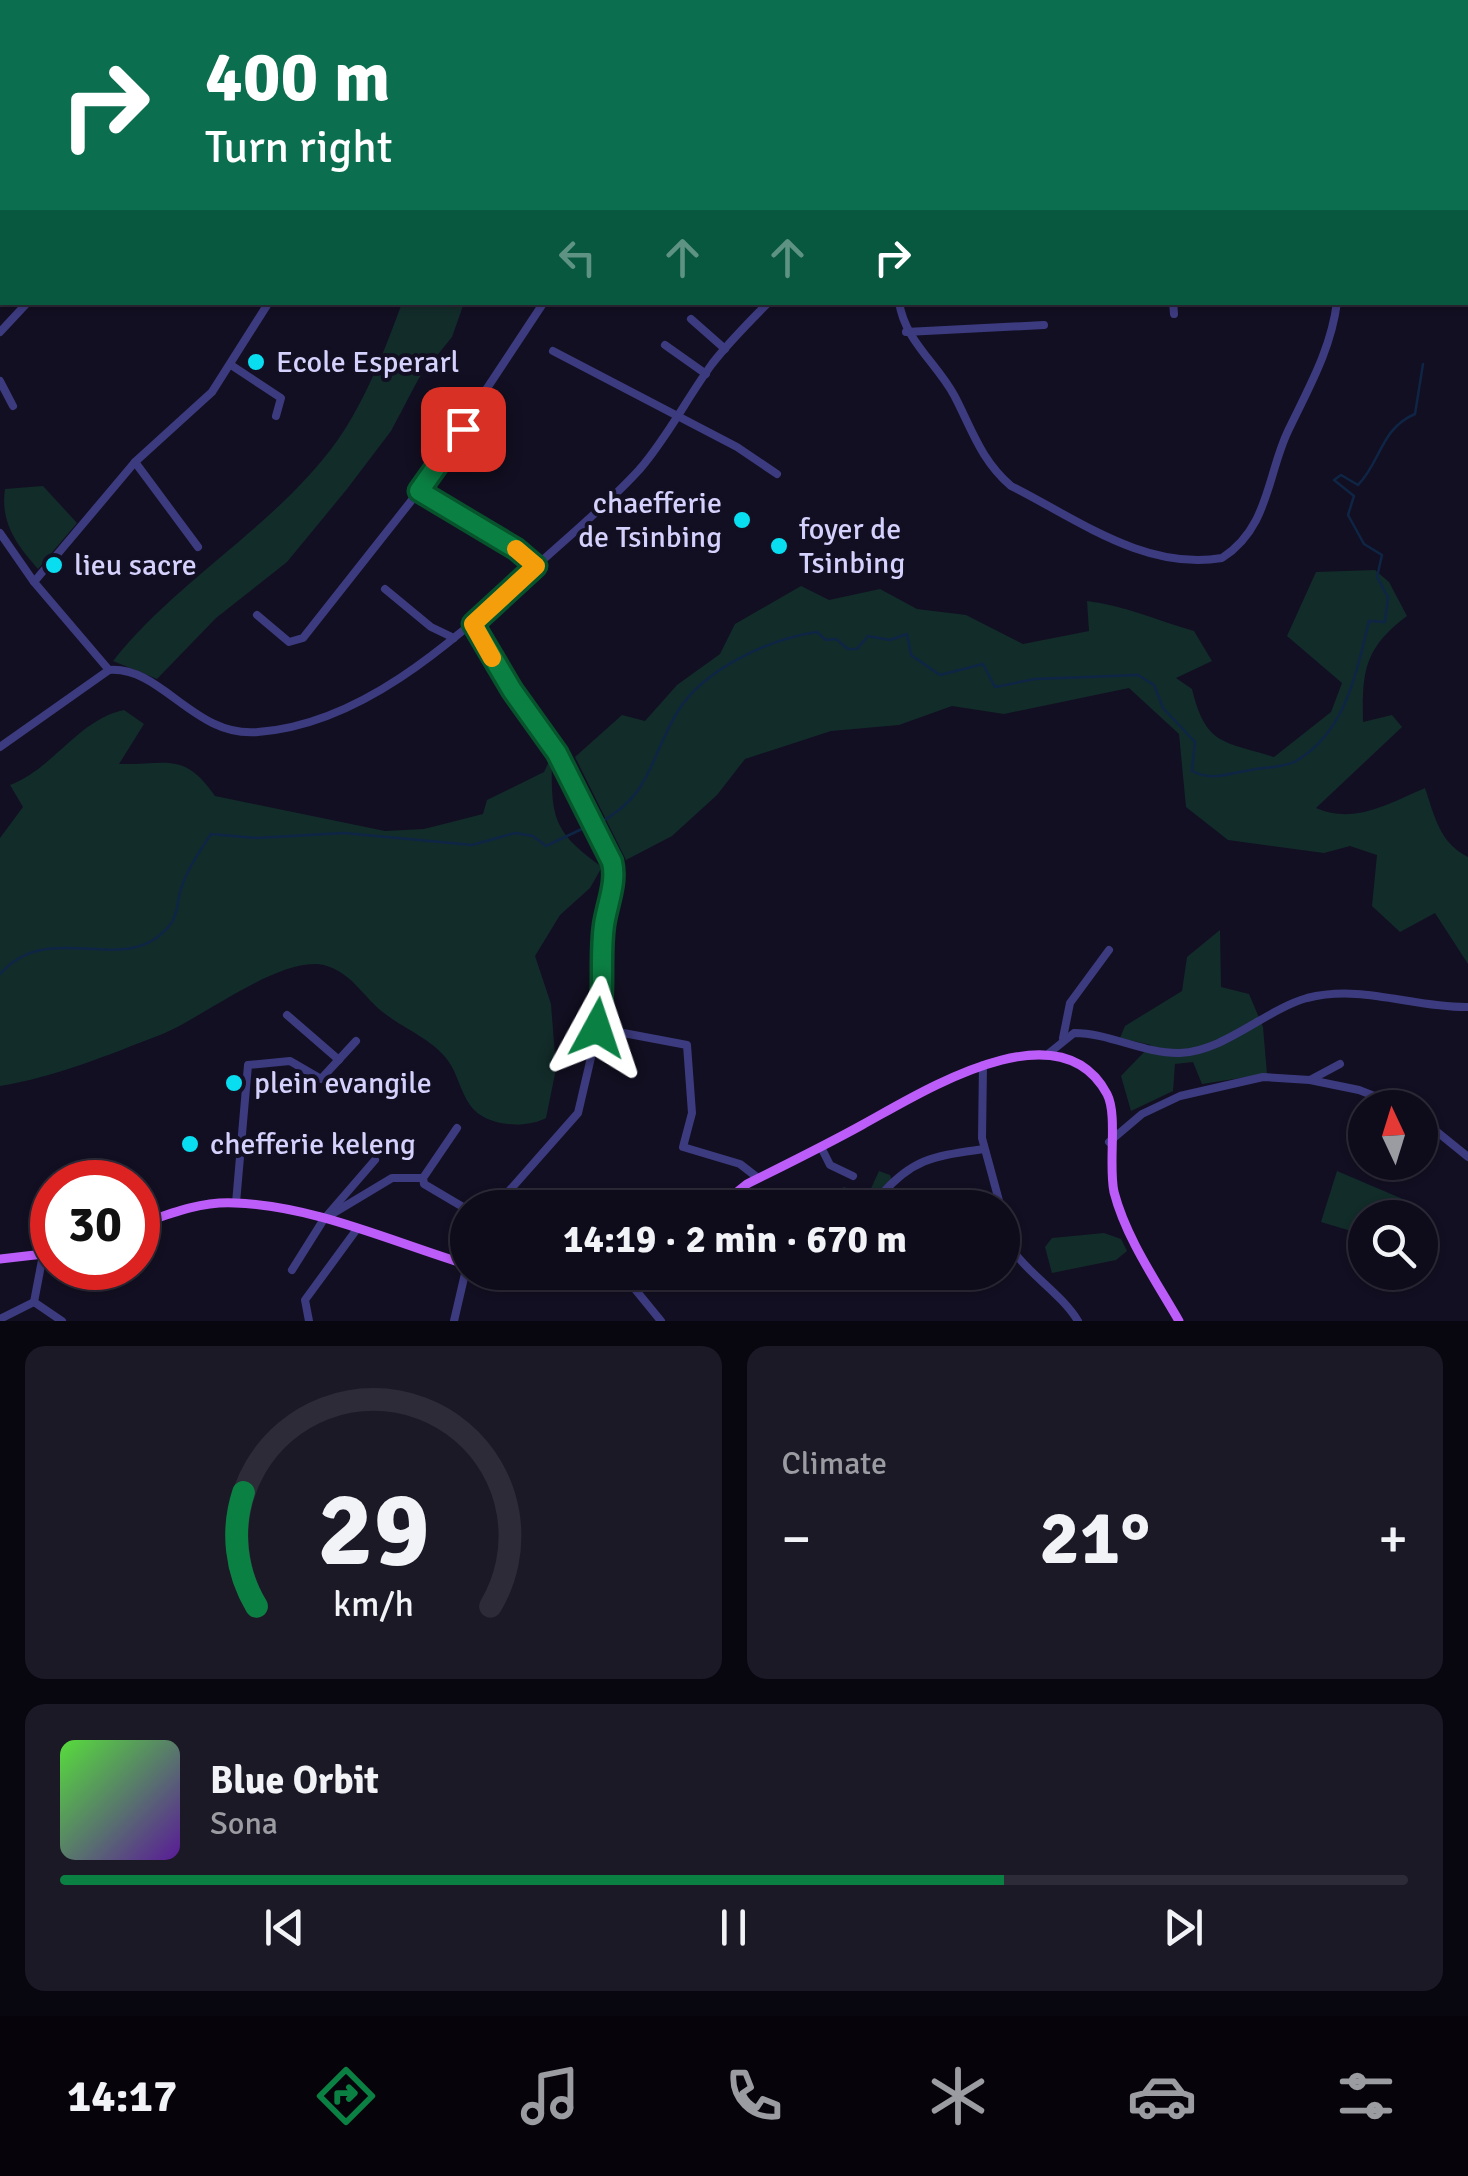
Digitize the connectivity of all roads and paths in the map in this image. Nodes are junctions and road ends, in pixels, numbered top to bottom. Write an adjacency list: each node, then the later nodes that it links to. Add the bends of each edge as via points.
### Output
1 (25, 305): 11 (street)
2 (267, 305): 16 (street)
3 (542, 305): 24 (street)
4 (766, 305): 14 (street)
5 (901, 305): 12 (street)
6 (1173, 305): 8 (street)
7 (1336, 305): 12 (street, via 1319,372 1288,430 1266,502 1242,541 1210,560 1140,552 1012,486 983,457 954,394)
8 (1174, 314)
9 (691, 319): 14 (street)
10 (1044, 326): 12 (street)
11 (0, 332)
12 (906, 332)
13 (665, 345): 17 (street)
14 (725, 348): 17 (street)
15 (553, 351): 21 (street)
16 (231, 365): 20 (street, via 281,398); 22 (street, via 193,411)
17 (706, 374): 21 (street)
18 (0, 382): 19 (street)
19 (14, 406)
20 (276, 416)
21 (678, 417): 23 (street); 27 (street, via 642,467)
22 (136, 462): 26 (street); 28 (street)
23 (777, 474)
24 (419, 491): 27 (street); 30 (street, via 303,638 289,642)
25 (0, 532): 28 (street)
26 (198, 547)
27 (536, 566): 31 (street)
28 (34, 582): 33 (street)
29 (385, 590): 32 (street)
30 (257, 616)
31 (473, 624): 32 (street); 38 (street, via 557,753 612,862)
32 (454, 638): 33 (street, via 354,704 264,732 225,729 197,718 133,672)
33 (109, 670): 34 (street)
34 (0, 746)
35 (1109, 950): 39 (street, via 1070,1003)
36 (1468, 1007): 39 (street, via 1364,993 1327,995 1181,1053 1084,1033)
37 (287, 1015): 42 (street)
38 (597, 1028): 56 (street, via 687,1045 692,1113 683,1148 740,1164); 57 (street, via 578,1113)
39 (1063, 1038): 41 (street)
40 (356, 1042): 42 (street)
41 (1048, 1054): 44 (main road); 49 (main road, via 1083,1068 1106,1093)
42 (339, 1060): 62 (street, via 318,1080 290,1061 248,1066)
43 (1340, 1064): 45 (street)
44 (983, 1066): 50 (main road); 51 (street)
45 (1310, 1080): 46 (street); 49 (street, via 1263,1077 1180,1096 1142,1114)
46 (1354, 1090)
47 (457, 1128): 55 (street)
48 (1438, 1133): 52 (street)
49 (1109, 1142): 81 (main road, via 1125,1222)
50 (821, 1147): 54 (street, via 830,1165); 56 (main road)
51 (984, 1149): 59 (street, via 904,1168); 60 (street)
52 (1468, 1157)
53 (374, 1160): 64 (street)
54 (854, 1176)
55 (422, 1178): 61 (street); 64 (street, via 392,1178)
56 (758, 1178): 58 (main road)
57 (510, 1190)
58 (741, 1190)
59 (885, 1190)
60 (996, 1190)
61 (450, 1199)
62 (236, 1203): 63 (main road); 64 (main road)
63 (160, 1218)
64 (324, 1219): 65 (main road); 70 (street)
65 (358, 1229): 69 (main road); 77 (street, via 304,1300)
66 (30, 1256): 68 (main road)
67 (1020, 1258): 80 (street, via 1055,1288)
68 (0, 1260)
69 (450, 1260)
70 (292, 1270)
71 (38, 1290): 74 (street)
72 (461, 1290): 78 (street)
73 (635, 1290): 79 (street)
74 (34, 1302): 75 (street); 76 (street)
75 (0, 1319)
76 (62, 1321)
77 (309, 1321)
78 (454, 1321)
79 (661, 1321)
80 (1078, 1321)
81 (1179, 1321)

